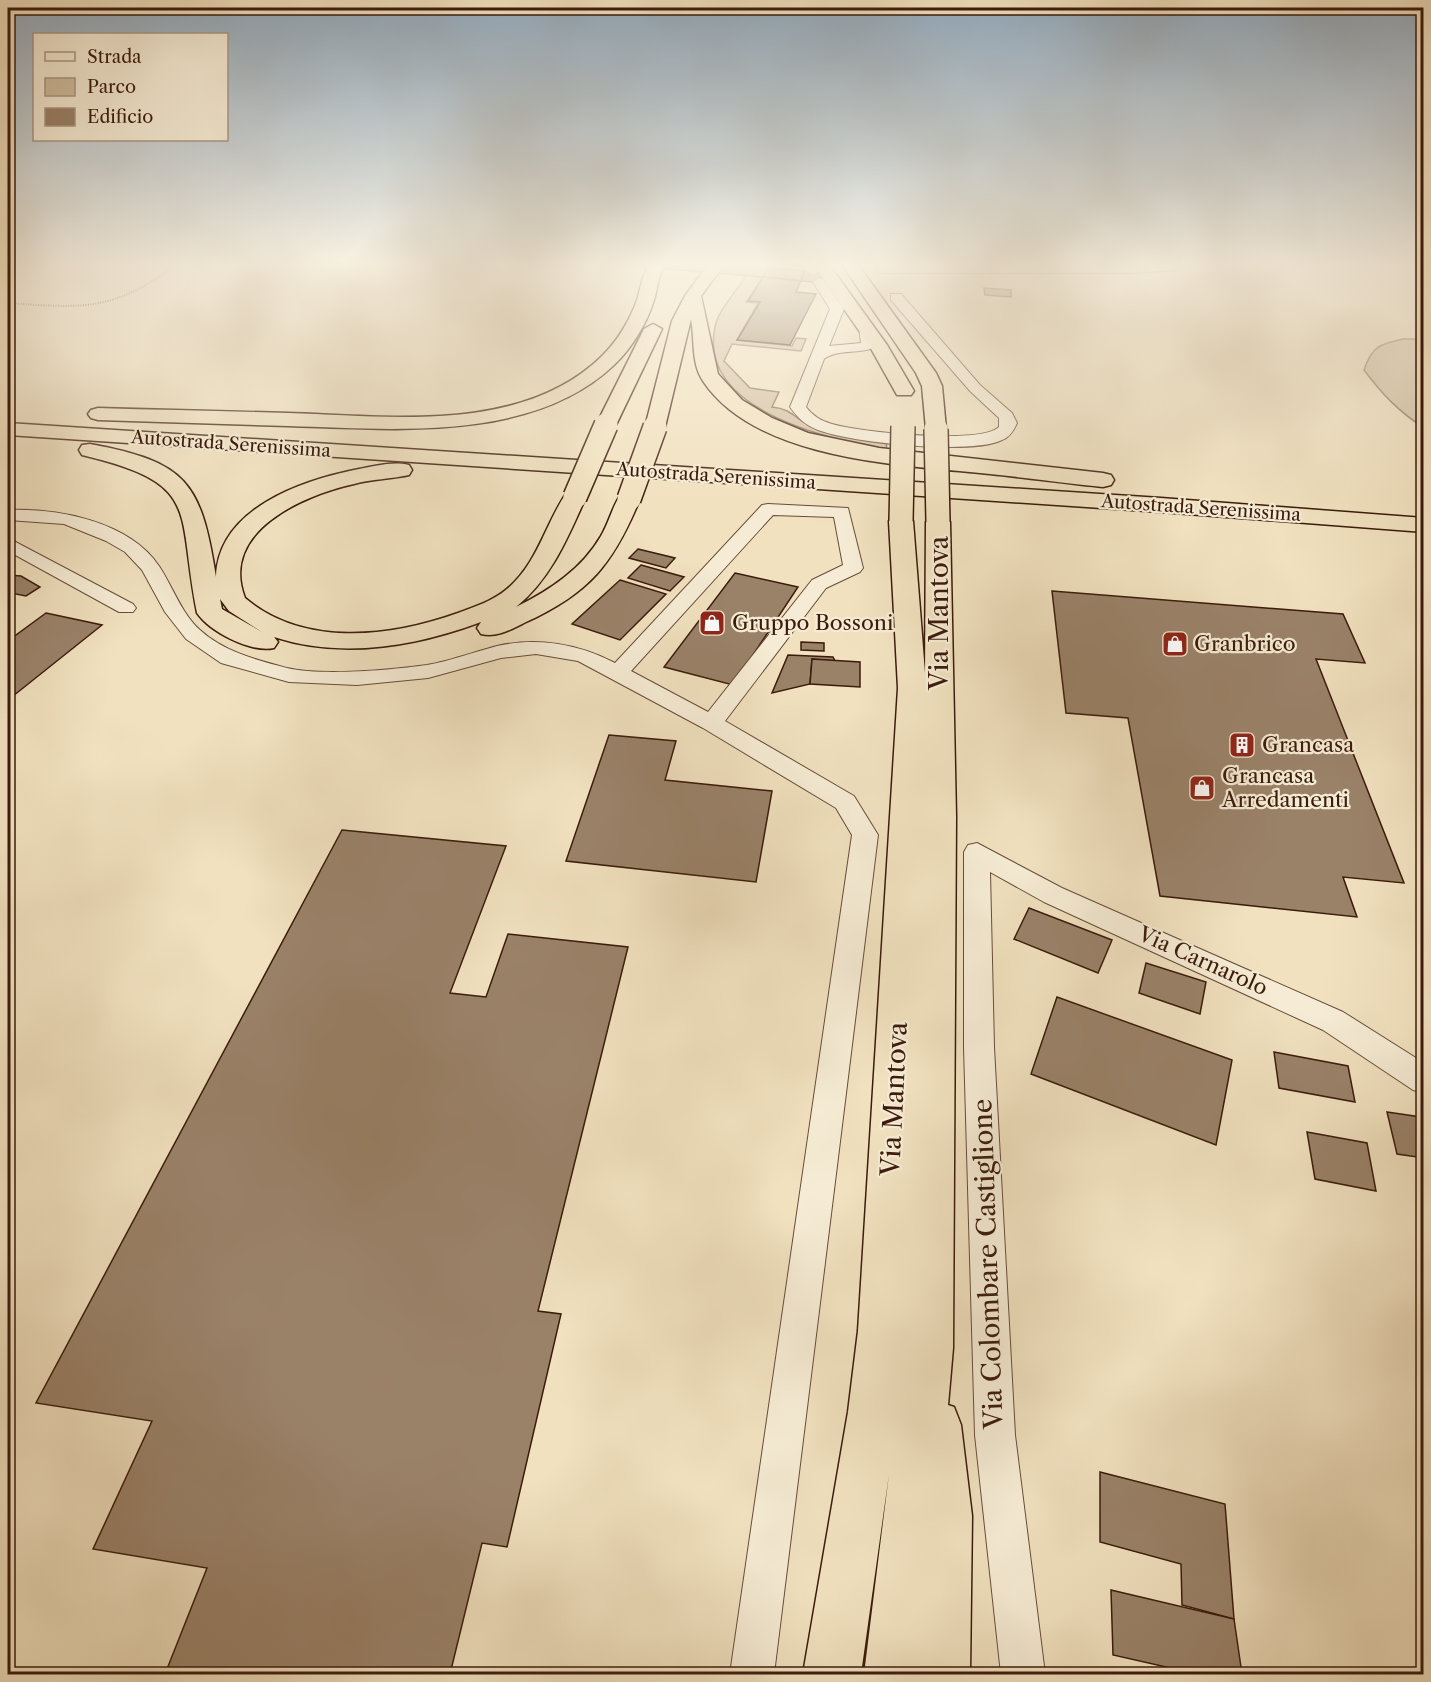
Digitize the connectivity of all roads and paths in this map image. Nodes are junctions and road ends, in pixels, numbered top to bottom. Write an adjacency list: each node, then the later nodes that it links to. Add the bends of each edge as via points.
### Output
1 (623, 344): 17 (highway, via 600,370 572,387 504,411 459,420 413,423)
2 (645, 344): 20 (highway, bridge)
3 (675, 344): 19 (highway, bridge, via 655,427 629,499 607,545 590,568 559,595 490,628 417,649 354,658 292,651 243,635 210,613 192,511 173,482 153,469 111,455)
4 (703, 344): 25 (highway, via 705,367 724,395 794,434 888,457)
5 (823, 344): 14 (street)
6 (830, 344): 13 (street)
7 (867, 344): 13 (street)
8 (876, 344): 16 (highway)
9 (894, 344): 16 (highway)
10 (907, 344): 15 (highway)
11 (922, 344): 15 (highway, via 928,355)
12 (937, 344): 14 (street, via 1006,416 1009,423 1001,435 964,441 853,434 813,424 798,407)
13 (844, 349): 14 (street)
14 (818, 356)
15 (932, 386): 29 (highway, bridge, via 936,429)
16 (904, 391): 29 (highway, bridge, via 903,426)
17 (8, 412): 25 (highway, Autostrada Serenissima)
18 (8, 429): 24 (highway, Autostrada Serenissima)
19 (8, 440)
20 (586, 471)
21 (586, 471): 22 (highway, bridge, via 557,535 530,579 505,603 424,633 371,640 309,638 263,624 234,601 228,576 230,560 248,528 289,499 334,481 428,468)
22 (586, 471)
23 (586, 471): 24 (highway, bridge)
24 (664, 473): 30 (highway, Autostrada Serenissima)
25 (1179, 489): 27 (highway, Autostrada Serenissima)
26 (8, 502): 28 (street)
27 (1424, 507)
28 (8, 515): 33 (street, via 69,519 113,537 132,548 150,567 175,612 194,635 229,658 290,675 357,678 428,670 500,652 536,648 584,655)
29 (920, 521): 37 (highway, Via Mantova, via 940,816); 39 (highway, Via Mantova, via 882,1330)
30 (1424, 525)
31 (8, 543): 32 (street)
32 (126, 608)
33 (618, 673): 34 (street); 34 (street, via 768,509 842,512 853,568 819,584)
34 (711, 723): 38 (street, via 845,802 866,835)
35 (977, 852): 36 (street, Via Carnarolo, via 1053,895 1333,1021); 42 (street, Via Colombare Castiglione, via 980,1077 995,1436)
36 (1424, 1080)
37 (929, 1347): 40 (highway, Via Mantova); 41 (highway, via 945,1516)
38 (752, 1674)
39 (832, 1674)
40 (893, 1674)
41 (941, 1674)
42 (1023, 1674)

